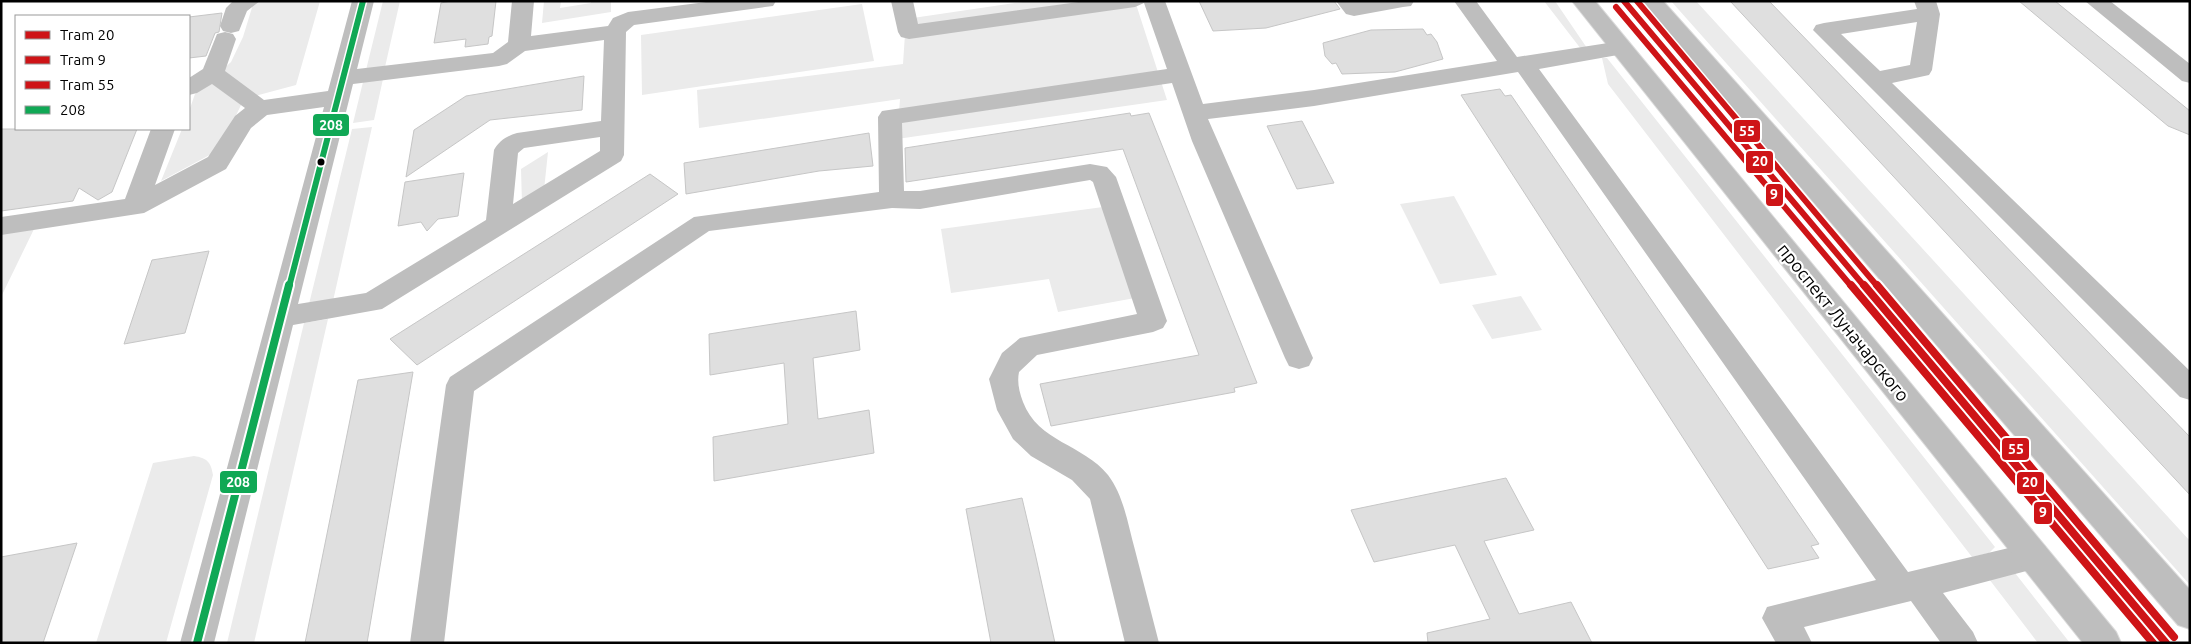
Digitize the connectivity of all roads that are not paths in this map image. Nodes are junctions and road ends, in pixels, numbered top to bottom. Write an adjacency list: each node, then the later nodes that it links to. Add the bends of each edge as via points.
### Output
1 (249, 1): 19 (main road, via 238,8)
2 (363, 1): 24 (main road)
3 (523, 1): 16 (main road)
4 (765, 1): 15 (main road, via 628,19)
5 (902, 1): 6 (main road, via 909,32)
6 (1135, 1)
7 (1154, 1): 20 (main road)
8 (1347, 1): 9 (main road, via 1354,9)
9 (1403, 1)
10 (1464, 1): 18 (main road)
11 (1583, 1): 17 (main road, проспект Луначарского)
12 (1651, 1): 38 (main road)
13 (2096, 1): 21 (main road)
14 (1927, 7): 22 (main road, via 1921,70); 22 (main road, via 1824,30)
15 (615, 32): 16 (main road); 27 (main road)
16 (519, 45): 24 (main road, via 499,59)
17 (1621, 48): 18 (main road); 36 (main road, проспект Луначарского)
18 (1517, 64): 26 (main road, via 1314,98); 37 (main road)
19 (213, 74): 23 (main road); 25 (main road)
20 (1180, 74): 26 (main road); 29 (main road, via 890,117)
21 (2190, 76)
22 (1874, 80): 35 (main road)
23 (190, 87)
24 (341, 87): 25 (main road); 33 (main road)
25 (260, 108): 30 (main road, via 242,122 217,163)
26 (1194, 113): 34 (main road)
27 (612, 126): 31 (main road, via 612,156); 31 (main road, via 517,141 506,150)
28 (163, 130): 30 (main road)
29 (892, 199): 40 (main road, via 703,223 460,385); 41 (main road, via 920,200 1090,172 1104,177 1153,321 1030,346 1014,356 1004,370 1003,387 1010,409 1024,432 1041,446 1078,466 1101,491)
30 (135, 207): 32 (main road)
31 (498, 224): 33 (main road, via 372,302)
32 (1, 226)
33 (281, 317): 39 (main road)
34 (1299, 358)
35 (2190, 389)
36 (2034, 556): 37 (main road); 44 (main road, проспект Луначарского)
37 (1908, 586): 42 (main road, via 1779,618); 43 (main road)
38 (2190, 614)
39 (196, 643)
40 (427, 643)
41 (1142, 643)
42 (1795, 643)
43 (1962, 643)
44 (2104, 643)

